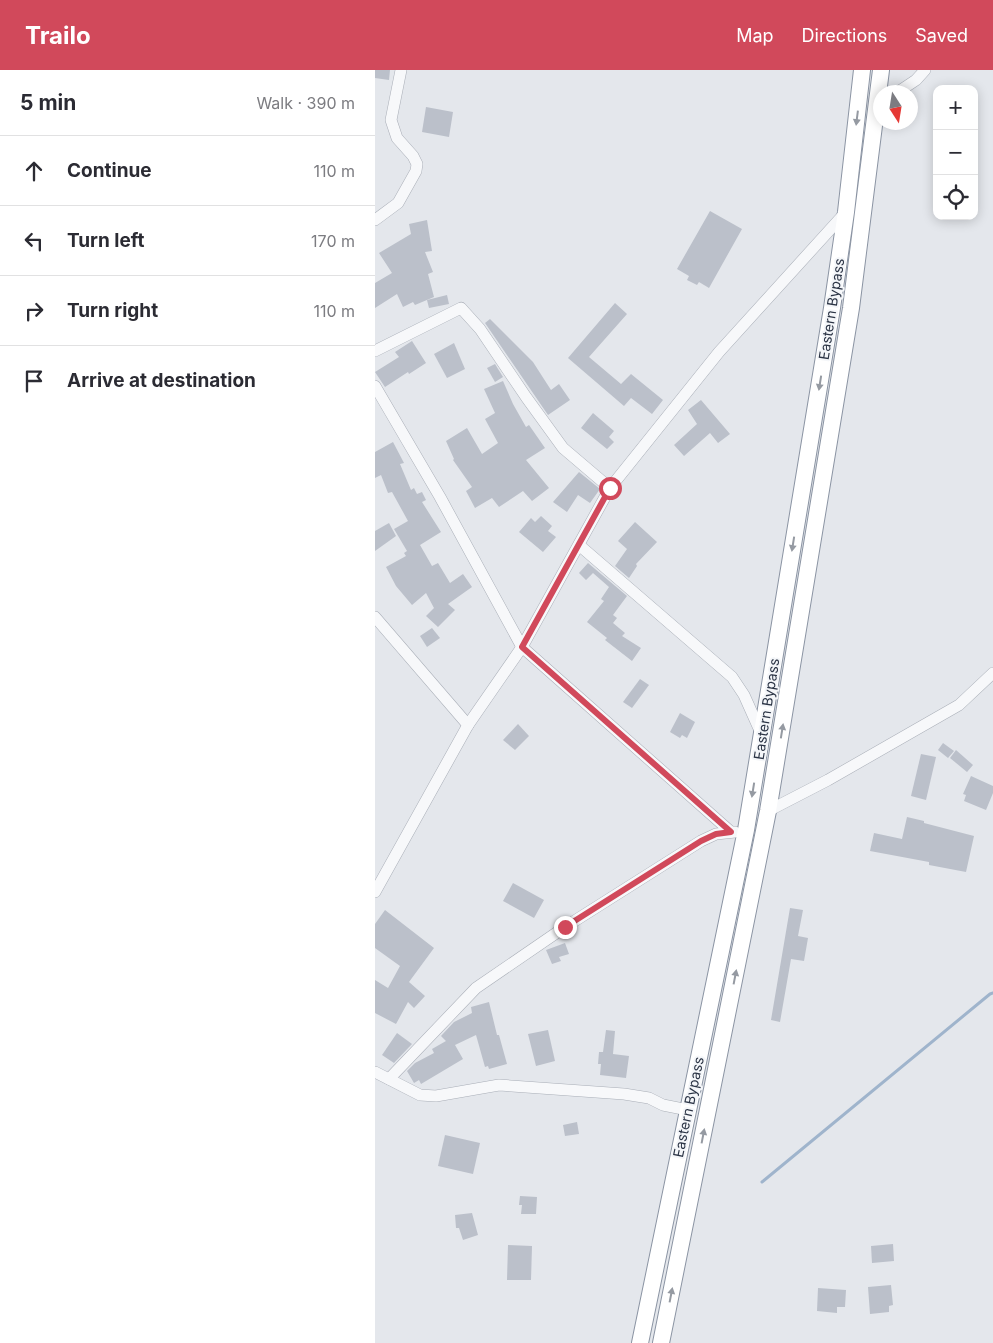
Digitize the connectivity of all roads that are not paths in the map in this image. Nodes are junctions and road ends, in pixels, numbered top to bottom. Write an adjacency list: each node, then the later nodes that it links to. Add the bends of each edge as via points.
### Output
1 (401, 70): 9 (street, via 391,120 397,138 417,164 416,171 398,203)
2 (862, 70): 8 (highway, Eastern Bypass, one-way to 8)
3 (881, 70): 5 (highway, Eastern Bypass)
4 (925, 70): 6 (street)
5 (880, 85)
6 (908, 85)
7 (876, 130): 19 (highway, Eastern Bypass, one-way to 7, via 851,308)
8 (846, 212): 12 (street, via 719,352); 18 (highway, Eastern Bypass, one-way to 18)
9 (375, 220)
10 (375, 351): 12 (street, via 461,308 563,448)
11 (375, 386): 15 (street)
12 (610, 488): 13 (street)
13 (579, 545): 15 (street); 18 (street, via 732,677)
14 (375, 617): 17 (street)
15 (522, 647): 17 (street); 20 (street)
16 (993, 673): 19 (street, via 959,705)
17 (468, 725): 21 (street)
18 (761, 733): 20 (highway, Eastern Bypass, one-way to 20)
19 (769, 811): 26 (highway, Eastern Bypass, one-way to 19)
20 (739, 831): 23 (street, via 716,834 701,841 476,988); 24 (highway, Eastern Bypass)
21 (375, 892)
22 (375, 1072): 23 (street)
23 (389, 1079): 24 (street, via 420,1095 436,1096 499,1085 624,1094)
24 (687, 1110): 25 (highway, Eastern Bypass)
25 (640, 1343)
26 (661, 1343)

